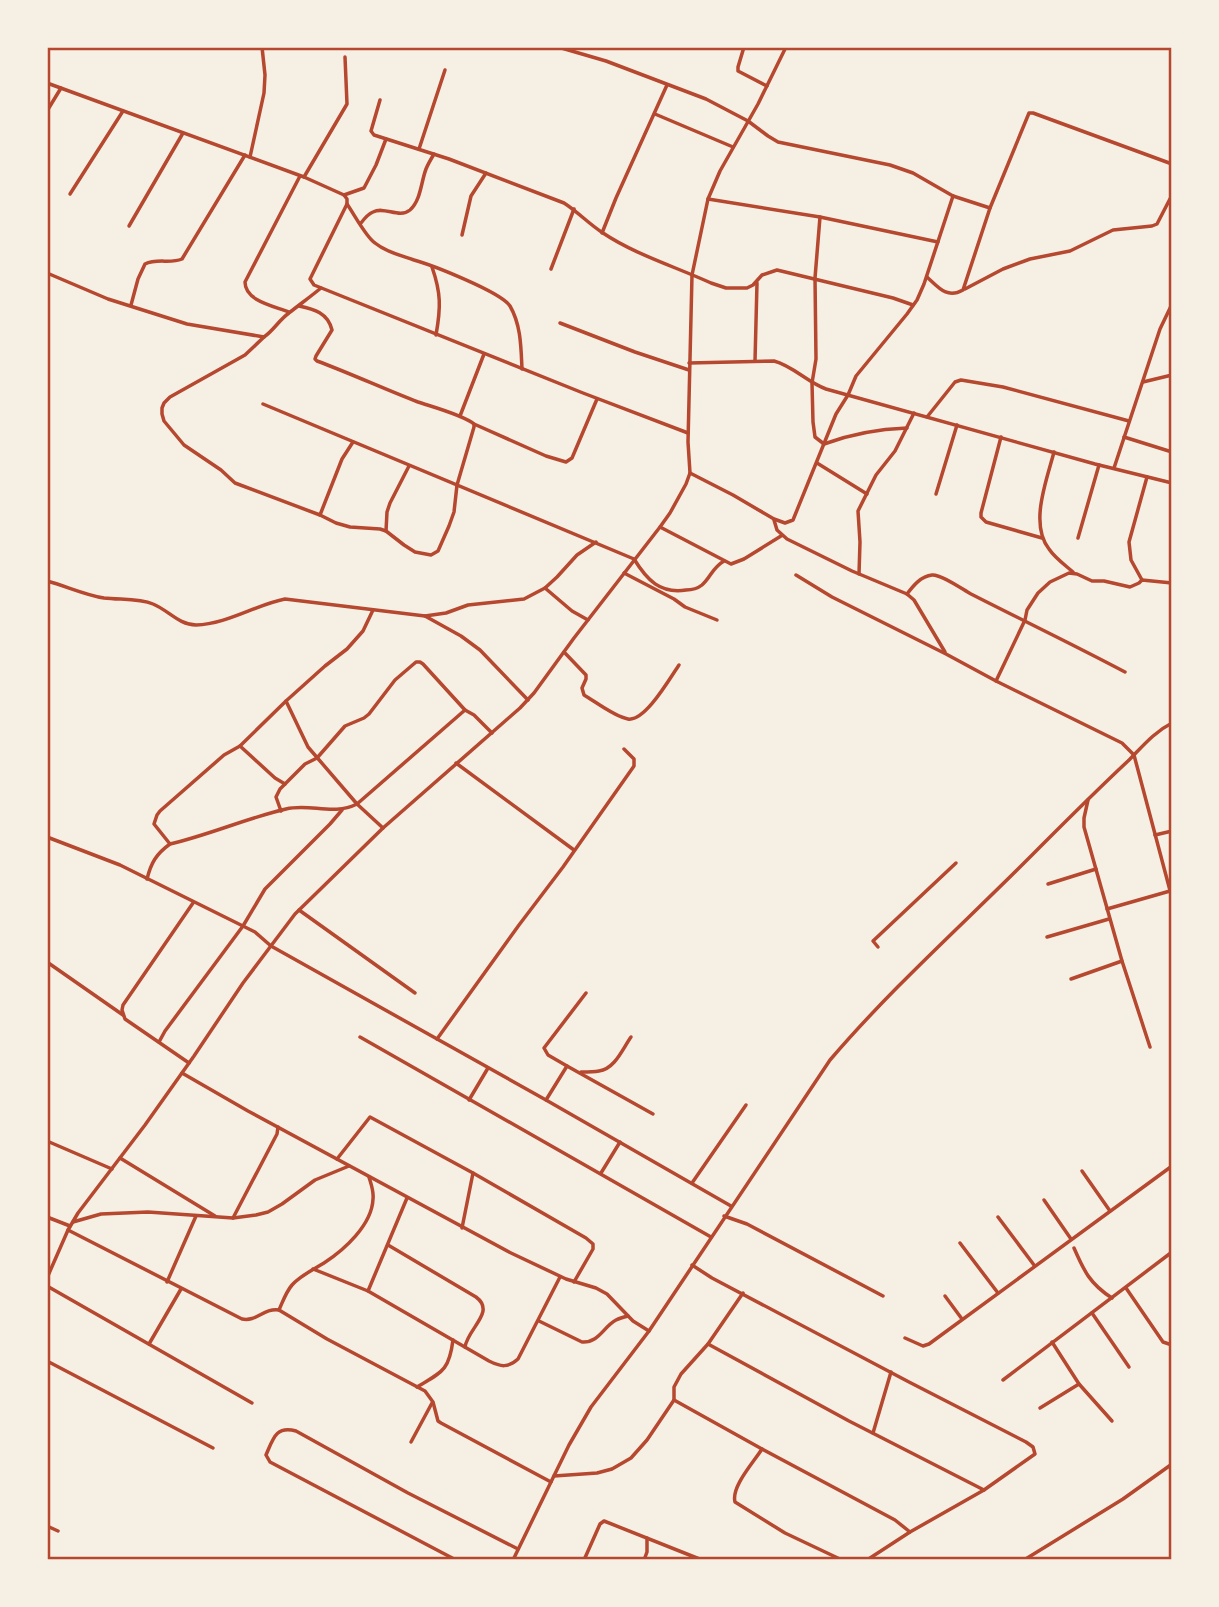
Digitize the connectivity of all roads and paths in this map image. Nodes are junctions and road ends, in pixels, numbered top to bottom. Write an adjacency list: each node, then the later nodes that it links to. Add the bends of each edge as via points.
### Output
1 (262, 47): 21 (street, via 264,93)
2 (558, 47): 8 (street)
3 (744, 47): 9 (street, via 738,71)
4 (786, 47): 9 (street)
5 (345, 57): 24 (street, via 347,104)
6 (445, 70): 19 (street)
7 (47, 83): 10 (street)
8 (667, 85): 14 (street); 15 (street)
9 (767, 86): 15 (street)
10 (61, 88): 12 (street); 13 (street)
11 (380, 100): 17 (street, via 371,131)
12 (47, 111)
13 (123, 111): 16 (street); 25 (street)
14 (655, 114): 18 (street); 36 (street)
15 (748, 121): 18 (street); 28 (street, via 778,142 890,164)
16 (183, 133): 21 (street); 35 (street)
17 (386, 139): 19 (street); 26 (street, via 364,188)
18 (733, 147): 29 (street)
19 (418, 149): 20 (street)
20 (434, 154): 23 (street); 34 (street, via 409,211 379,210)
21 (247, 156): 24 (street); 50 (street, via 182,259 145,264)
22 (1172, 164): 31 (street, via 1033,113)
23 (486, 173): 32 (street); 37 (street, via 471,196)
24 (302, 177): 26 (street); 52 (street, via 245,288 250,295)
25 (70, 194)
26 (344, 195): 30 (street)
27 (1172, 195): 47 (street, via 1153,226 1113,230 1070,251 1030,258)
28 (953, 196): 31 (street); 38 (street)
29 (708, 199): 33 (street); 42 (street)
30 (347, 204): 34 (street); 46 (street, via 310,279)
31 (990, 208): 47 (street)
32 (574, 209): 36 (street); 40 (street)
33 (820, 217): 38 (street); 44 (street)
34 (361, 223): 39 (street, via 375,244)
35 (129, 226)
36 (602, 233): 42 (street)
37 (462, 234)
38 (938, 242): 43 (street)
39 (432, 267): 54 (street, via 439,288); 59 (street, via 506,301 520,333)
40 (551, 269)
41 (47, 273): 50 (street)
42 (692, 275): 45 (street, via 726,288 747,288); 58 (street)
43 (927, 277): 47 (street, via 950,294); 49 (street)
44 (815, 278): 45 (street, via 777,270); 49 (street); 63 (street)
45 (757, 281): 57 (street)
46 (321, 288): 51 (street); 54 (street)
47 (963, 290)
48 (1172, 304): 62 (street)
49 (914, 305): 64 (street, via 861,369)
50 (131, 306): 55 (street, via 187,324)
51 (299, 306): 52 (street); 68 (street, via 320,312 331,324 317,362)
52 (290, 312): 55 (street)
53 (560, 323): 60 (street)
54 (436, 335): 56 (street)
55 (264, 337): 91 (street, via 245,355 170,397 164,403 164,421 184,445 235,483)
56 (484, 354): 59 (street); 68 (street)
57 (755, 360): 58 (street); 63 (street, via 786,365)
58 (689, 362): 60 (street)
59 (522, 369): 65 (street)
60 (689, 370): 74 (street)
61 (1172, 376): 62 (street)
62 (1142, 382): 70 (street)
63 (812, 383): 64 (street); 78 (street, via 814,433)
64 (848, 395): 67 (street); 78 (street)
65 (597, 399): 71 (street, via 572,458 566,462); 74 (street)
66 (263, 404): 77 (street)
67 (914, 414): 69 (street); 73 (street)
68 (460, 416): 71 (street)
69 (927, 417): 70 (street, via 961,380); 72 (street)
70 (1129, 421): 76 (street)
71 (474, 424): 88 (street)
72 (957, 425): 75 (street); 90 (street)
73 (906, 428): 78 (street, via 846,436); 89 (street)
74 (688, 433): 85 (street)
75 (1002, 437): 79 (street); 96 (street, via 981,517)
76 (1124, 438): 80 (street); 84 (street)
77 (353, 442): 83 (street); 91 (street)
78 (824, 444): 81 (street)
79 (1054, 452): 82 (street); 96 (street, via 1040,507)
80 (1172, 452)
81 (817, 463): 89 (street); 92 (street, via 793,520)
82 (1100, 465): 84 (street); 97 (street)
83 (409, 466): 88 (street); 94 (street, via 390,503)
84 (1114, 468): 86 (street)
85 (690, 473): 92 (street); 93 (street)
86 (1147, 477): 87 (street); 105 (street, via 1129,542 1131,560)
87 (1172, 484)
88 (457, 485): 94 (street, via 454,512 435,553 415,552); 98 (street)
89 (867, 494): 102 (street, via 858,511)
90 (936, 494)
91 (320, 515): 94 (street, via 350,527)
92 (774, 519): 95 (street)
93 (660, 527): 99 (street); 100 (street)
94 (386, 531)
95 (781, 536): 100 (street, via 737,563); 102 (street)
96 (1042, 538): 103 (street)
97 (1079, 538)
98 (596, 542): 99 (street); 108 (street, via 576,555)
99 (634, 559): 100 (street, via 652,582 675,592 700,587); 101 (street)
100 (724, 562)
101 (624, 573): 112 (street); 113 (street)
102 (859, 573): 109 (street)
103 (1073, 573): 105 (street, via 1130,587); 114 (street, via 1050,582 1038,593)
104 (796, 575): 116 (street)
105 (1142, 580): 107 (street)
106 (47, 581): 110 (street, via 101,597 149,602 190,624 211,623 285,599)
107 (1172, 583)
108 (545, 588): 111 (street, via 524,599 468,605); 112 (street)
109 (907, 594): 114 (street, via 920,580 938,575); 116 (street)
110 (373, 610): 111 (street); 121 (street, via 356,640)
111 (425, 616): 120 (street, via 480,649)
112 (588, 620): 115 (street)
113 (717, 620)
114 (1026, 620): 118 (street); 119 (street)
115 (564, 652): 117 (street, via 586,675 584,695 631,720 648,709); 120 (street)
116 (946, 654): 119 (street)
117 (679, 664)
118 (1125, 672)
119 (996, 681): 127 (street, via 1122,743)
120 (528, 700): 124 (street)
121 (286, 701): 125 (street); 128 (street, via 307,747)
122 (465, 710): 124 (street); 128 (street, via 416,662 394,680 369,714 345,726); 132 (street)
123 (1172, 723): 127 (street)
124 (492, 733): 129 (street)
125 (240, 746): 130 (street); 139 (street, via 157,815 154,824)
126 (624, 749): 140 (street, via 634,759 634,766)
127 (1135, 755): 131 (street); 137 (street)
128 (317, 758): 130 (street); 132 (street)
129 (456, 763): 135 (street); 140 (street)
130 (285, 783): 134 (street, via 275,797)
131 (1089, 798): 142 (street, via 1084,827); 190 (street, via 848,1038)
132 (357, 804): 133 (street); 135 (street)
133 (342, 810): 134 (street); 151 (street, via 265,889)
134 (281, 811): 139 (street)
135 (383, 828): 149 (street)
136 (1172, 831): 137 (street)
137 (1155, 835): 145 (street)
138 (47, 837): 143 (street)
139 (170, 844): 143 (street, via 155,856)
140 (574, 850): 163 (street)
141 (956, 863): 154 (street, via 873,941)
142 (1096, 869): 144 (street); 148 (street)
143 (147, 879): 147 (street)
144 (1048, 884)
145 (1170, 891): 146 (street); 148 (street)
146 (1172, 898)
147 (193, 903): 151 (street); 160 (street, via 123,1005)
148 (1107, 909): 150 (street)
149 (299, 910): 153 (street); 158 (street)
150 (1109, 919): 152 (street); 155 (street)
151 (243, 926): 153 (street); 164 (street)
152 (1048, 937)
153 (271, 946): 163 (street); 166 (street)
154 (878, 947)
155 (1122, 961): 157 (street); 165 (street)
156 (47, 962): 160 (street)
157 (1071, 979)
158 (415, 993)
159 (586, 993): 167 (street, via 544,1048)
160 (123, 1015): 164 (street)
161 (360, 1037): 171 (street)
162 (631, 1037): 169 (street, via 608,1068)
163 (437, 1038): 168 (street)
164 (159, 1042): 166 (street)
165 (1150, 1046)
166 (190, 1063): 170 (street)
167 (567, 1066): 169 (street); 172 (street)
168 (488, 1068): 171 (street); 172 (street)
169 (579, 1072): 174 (street)
170 (182, 1073): 175 (street); 178 (street)
171 (470, 1100): 185 (street)
172 (546, 1100): 177 (street)
173 (746, 1104): 187 (street)
174 (653, 1114)
175 (278, 1127): 179 (street); 197 (street)
176 (47, 1141): 182 (street)
177 (620, 1142): 185 (street); 187 (street)
178 (120, 1158): 182 (street); 195 (street)
179 (337, 1159): 180 (street); 184 (street, via 370,1117)
180 (349, 1166): 186 (street); 197 (street, via 315,1180 268,1212)
181 (1172, 1166): 191 (street)
182 (112, 1169): 198 (street)
183 (1082, 1171): 191 (street)
184 (473, 1173): 199 (street); 212 (street, via 593,1244)
185 (601, 1174): 200 (street)
186 (369, 1177): 188 (street); 208 (street, via 373,1196 367,1219 343,1248)
187 (692, 1183): 190 (street)
188 (407, 1198): 199 (street); 203 (street)
189 (1044, 1200): 201 (street)
190 (731, 1206): 193 (street)
191 (1110, 1211): 201 (street)
192 (197, 1216): 195 (street); 198 (street, via 101,1214); 211 (street)
193 (724, 1216): 200 (street); 219 (street)
194 (47, 1217): 198 (street)
195 (217, 1217): 197 (street)
196 (998, 1217): 207 (street)
197 (233, 1218)
198 (70, 1226): 210 (street); 211 (street)
199 (462, 1228): 209 (street)
200 (711, 1237): 206 (street)
201 (1071, 1239): 207 (street)
202 (960, 1243): 218 (street)
203 (388, 1245): 216 (street); 234 (street, via 482,1302 483,1313)
204 (1074, 1248): 221 (street, via 1092,1283)
205 (1172, 1252): 214 (street)
206 (692, 1265): 217 (street); 227 (street)
207 (1034, 1265): 218 (street)
208 (313, 1269): 216 (street); 222 (street, via 292,1285)
209 (561, 1277): 212 (street); 226 (street)
210 (47, 1278)
211 (167, 1282): 215 (street)
212 (574, 1282): 224 (street, via 607,1294)
213 (47, 1286): 231 (street)
214 (1125, 1287): 221 (street); 233 (street, via 1163,1342)
215 (181, 1289): 222 (street, via 242,1319); 231 (street)
216 (368, 1292): 229 (street)
217 (743, 1293): 232 (street); 237 (street)
218 (998, 1293): 225 (street)
219 (883, 1296)
220 (945, 1296): 225 (street)
221 (1112, 1298): 223 (street)
222 (279, 1310): 240 (street)
223 (1092, 1313): 230 (street); 236 (street)
224 (628, 1316): 226 (street, via 588,1342); 227 (street)
225 (962, 1319): 228 (street, via 929,1344)
226 (538, 1321): 234 (street, via 518,1359 510,1365 499,1366)
227 (649, 1331): 251 (street, via 591,1407)
228 (905, 1338)
229 (453, 1340): 234 (street); 240 (street, via 445,1368)
230 (1052, 1342): 238 (street); 239 (street)
231 (149, 1344): 243 (street)
232 (708, 1344): 241 (street, via 681,1374); 246 (street)
233 (1172, 1345)
234 (465, 1347)
235 (47, 1360): 248 (street)
236 (1129, 1367)
237 (891, 1372): 246 (street); 253 (street, via 1033,1447 1035,1454)
238 (1003, 1380)
239 (1079, 1384): 244 (street); 245 (street)
240 (417, 1387): 242 (street)
241 (674, 1400): 249 (street); 251 (street, via 647,1440 620,1466)
242 (433, 1402): 247 (street); 252 (street, via 440,1423)
243 (252, 1404)
244 (1040, 1408)
245 (1112, 1422)
246 (873, 1433): 253 (street)
247 (411, 1442)
248 (213, 1448)
249 (762, 1450): 256 (street, via 895,1520); 264 (street, via 736,1489 735,1502)
250 (1172, 1464): 266 (street)
251 (554, 1476): 252 (street)
252 (551, 1482): 258 (street)
253 (984, 1490): 256 (street)
254 (47, 1526): 255 (street)
255 (58, 1531)
256 (909, 1532): 265 (street)
257 (646, 1538): 259 (street); 262 (street, via 604,1521); 263 (street)
258 (518, 1549): 260 (street, via 296,1431 280,1430 272,1441 266,1455 270,1462); 261 (street)
259 (700, 1559)
260 (456, 1560)
261 (513, 1560)
262 (584, 1560)
263 (644, 1560)
264 (842, 1560)
265 (867, 1560)
266 (1024, 1560)

